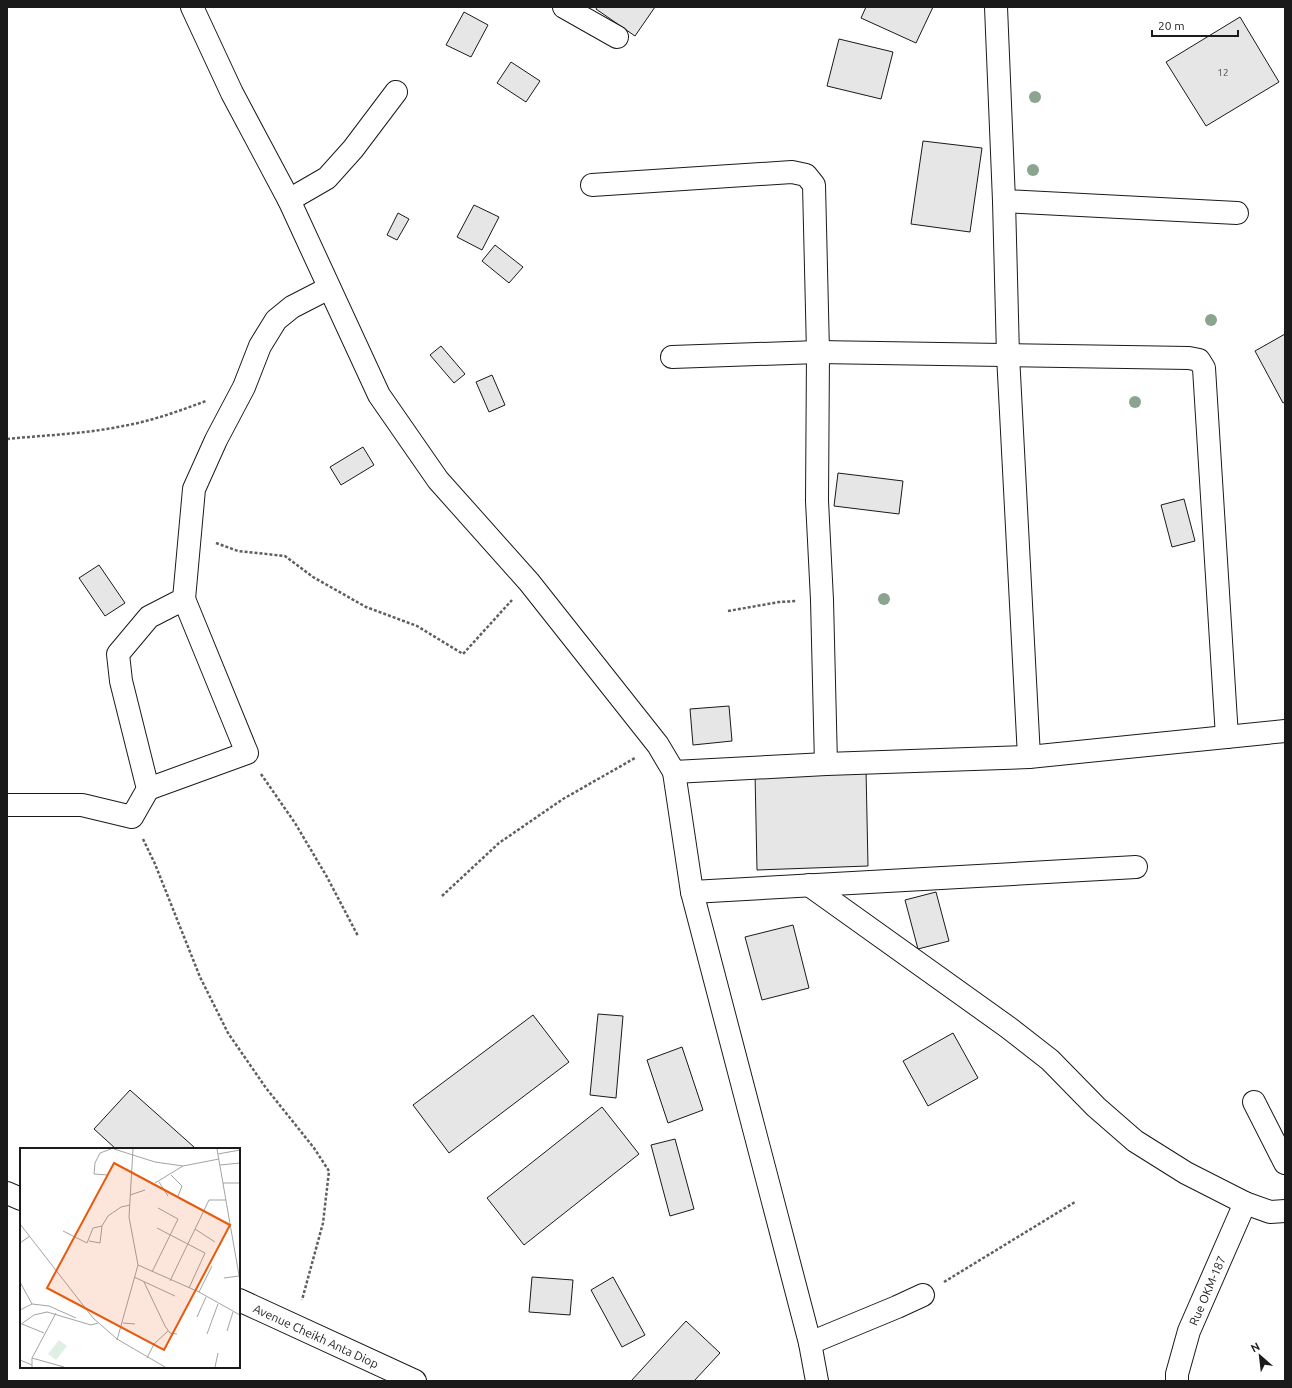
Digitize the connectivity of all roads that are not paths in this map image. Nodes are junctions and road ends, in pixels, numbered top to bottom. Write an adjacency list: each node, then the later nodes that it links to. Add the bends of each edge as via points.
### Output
1 (192, 7): 7 (street, via 232,93)
2 (564, 7): 4 (street)
3 (996, 7): 8 (street)
4 (617, 38)
5 (396, 92): 7 (street, via 353,149 327,178)
6 (592, 185): 11 (street, via 792,172 806,175 814,185)
7 (289, 200): 10 (street)
8 (1004, 201): 9 (street); 12 (street)
9 (1237, 213)
10 (329, 288): 14 (street, via 292,308 276,320 260,346 244,387 216,440 194,489); 19 (street, via 379,396 438,480 529,582 658,745)
11 (818, 352): 12 (street); 13 (street); 18 (street, via 817,501)
12 (1008, 355): 16 (street, via 1189,358 1199,360 1204,368); 17 (street)
13 (672, 357)
14 (184, 599): 20 (street, via 149,617 118,654 121,681); 20 (street, via 247,753)
15 (1285, 730): 16 (street)
16 (1227, 737): 17 (street)
17 (1029, 757): 18 (street)
18 (826, 764): 19 (street)
19 (674, 772): 24 (street)
20 (148, 789): 21 (street, via 132,817 82,805)
21 (7, 804)
22 (1136, 866): 23 (street)
23 (809, 885): 24 (street); 29 (street, via 1050,1060 1096,1107 1135,1141)
24 (692, 892): 33 (street)
25 (1254, 1102): 26 (street)
26 (1285, 1163)
27 (7, 1193): 28 (street)
28 (20, 1199)
29 (1245, 1203): 30 (street, via 1270,1212); 36 (street, Rue OKM-187, via 1189,1331)
30 (1285, 1211)
31 (923, 1295): 33 (street)
32 (240, 1300): 34 (street, Avenue Cheikh Anta Diop)
33 (810, 1343): 35 (street)
34 (415, 1381)
35 (817, 1381)
36 (1177, 1381)

